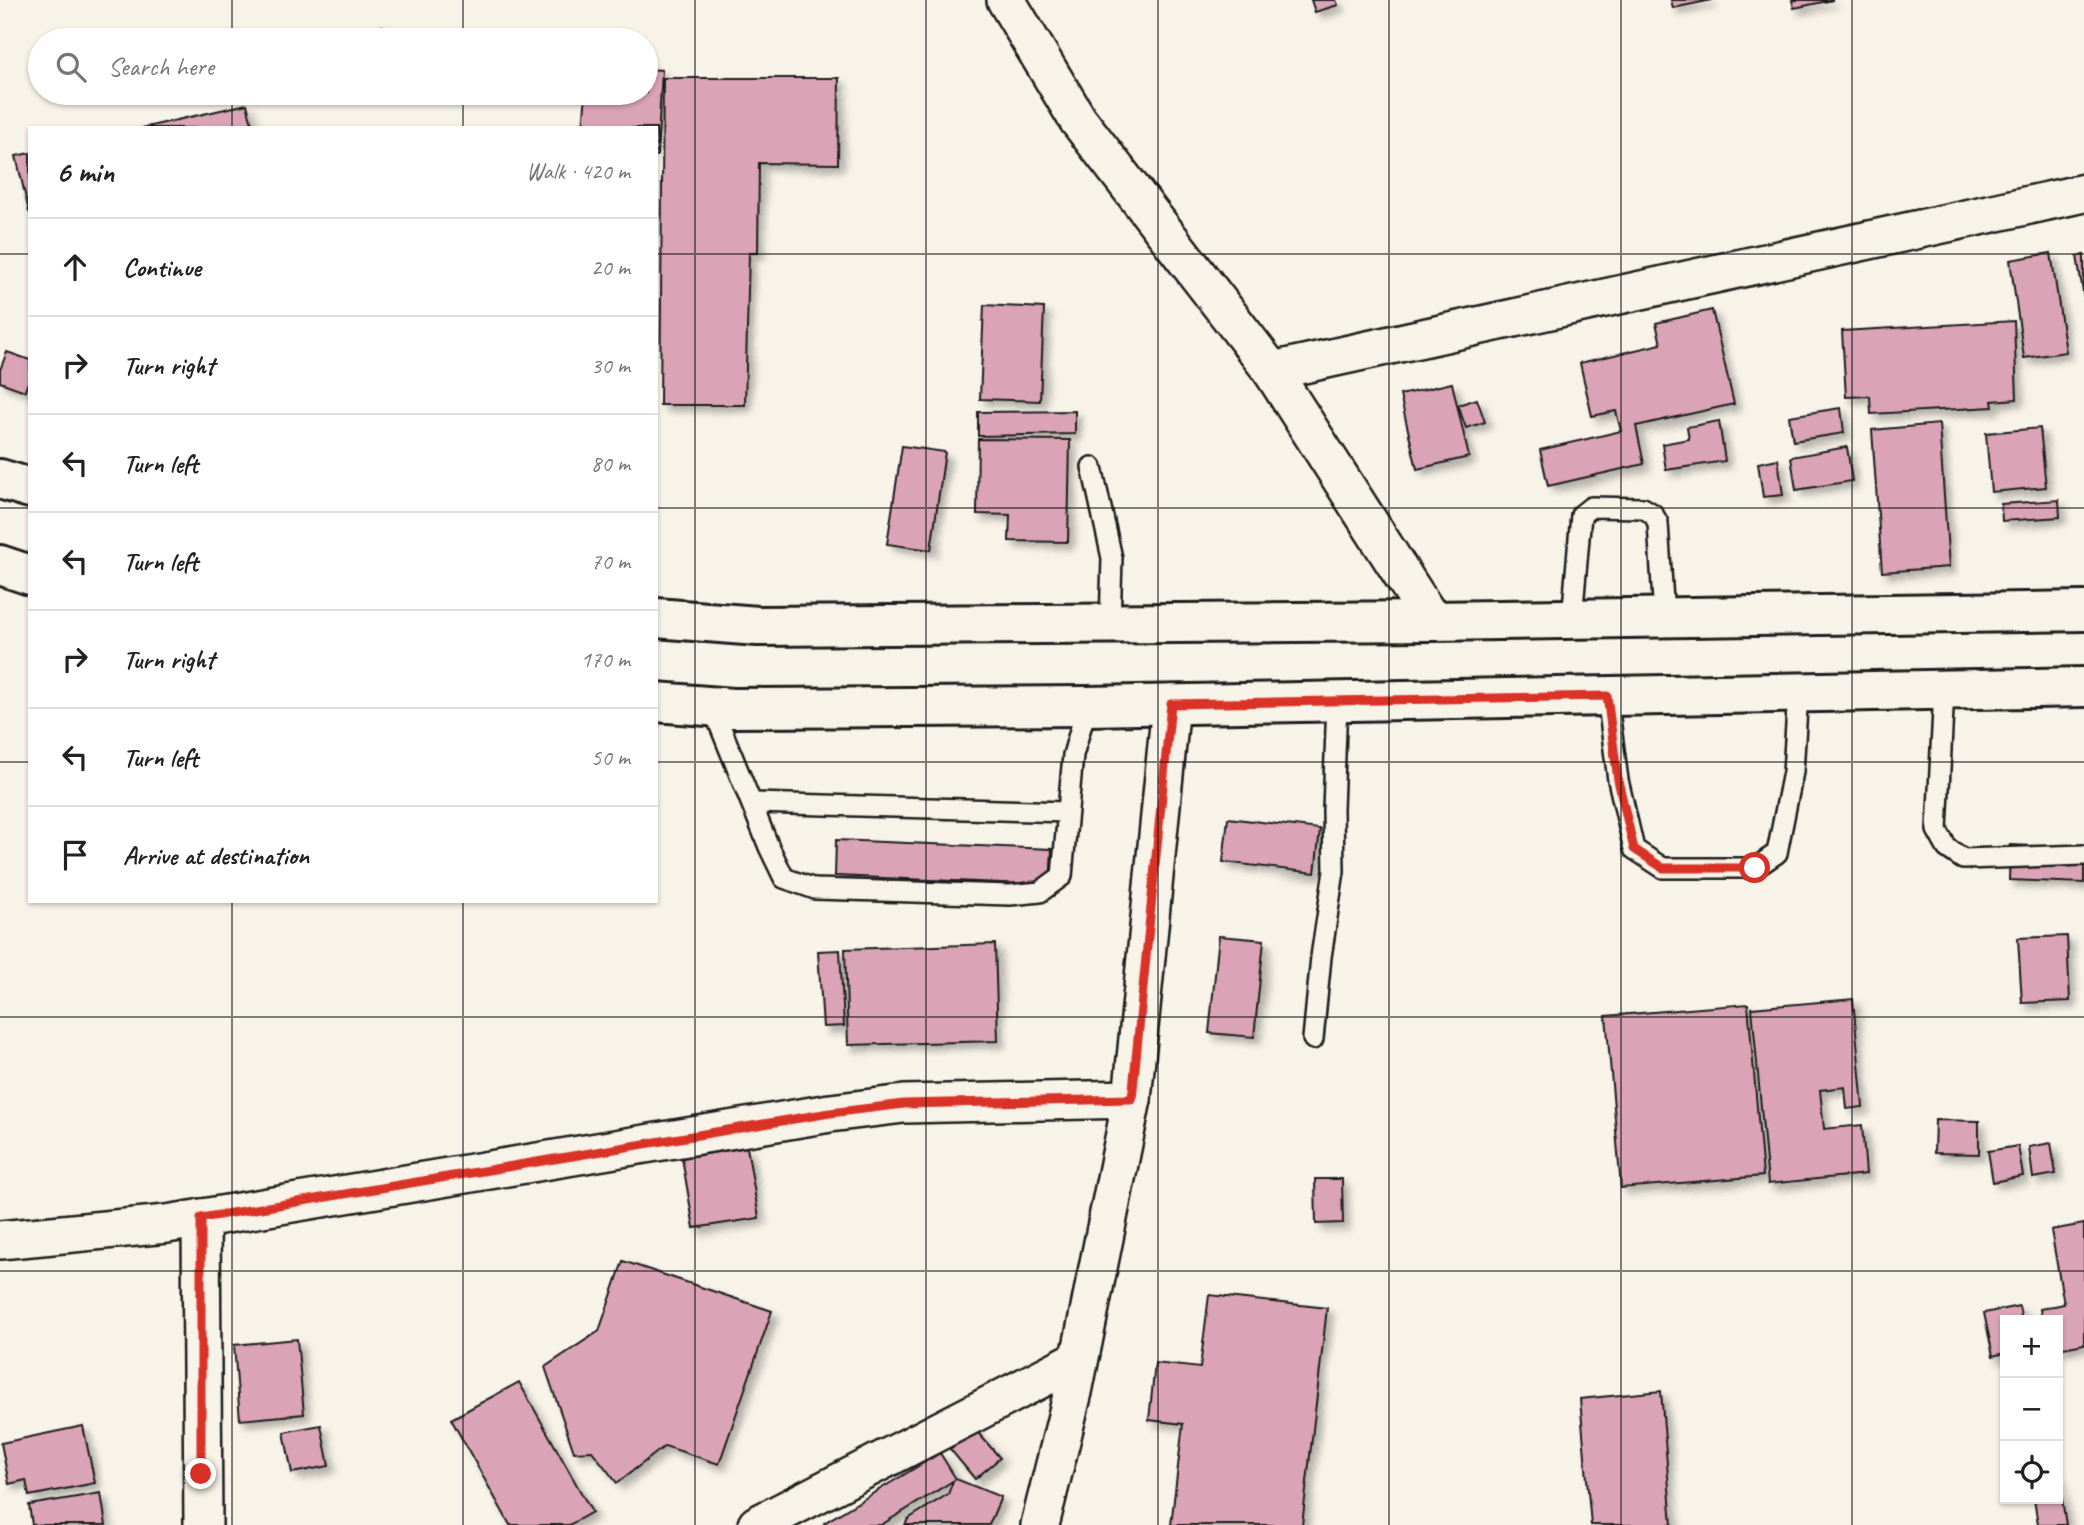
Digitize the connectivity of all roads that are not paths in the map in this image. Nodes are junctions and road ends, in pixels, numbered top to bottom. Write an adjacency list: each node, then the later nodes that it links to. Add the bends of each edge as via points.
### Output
1 (1006, 0): 3 (street, via 1078,120)
2 (2084, 193): 3 (street)
3 (1272, 371): 13 (street)
4 (1092, 467): 14 (lane, via 1112,558)
5 (0, 479): 6 (main road)
6 (28, 487)
7 (0, 565): 8 (main road)
8 (28, 574)
9 (2084, 611): 10 (main road)
10 (1664, 617): 12 (main road); 12 (lane, via 1658,523 1653,514 1643,508 1591,508 1581,515)
11 (658, 618): 14 (main road, via 758,626)
12 (1572, 620): 13 (main road)
13 (1432, 621): 14 (main road)
14 (1110, 624)
15 (2084, 687): 16 (main road)
16 (1944, 689): 17 (main road); 26 (lane, via 1937,830 1947,848 1963,859)
17 (1798, 692): 18 (main road); 18 (lane, via 1793,772 1777,853 1755,868 1663,868 1634,849 1618,780)
18 (1607, 696): 19 (main road)
19 (1337, 701): 21 (main road); 27 (lane, via 1334,871)
20 (658, 702): 22 (main road)
21 (1171, 704): 23 (main road); 28 (street)
22 (712, 706): 23 (main road); 24 (lane)
23 (1087, 706): 25 (lane, via 1073,755)
24 (752, 803): 25 (lane); 25 (lane, via 784,878 815,889 1010,895 1040,892 1062,876)
25 (1067, 812)
26 (2084, 855)
27 (1313, 1039)
28 (1132, 1099): 29 (street, via 904,1104); 31 (street)
29 (201, 1218): 30 (street); 32 (street)
30 (0, 1240)
31 (1079, 1359): 33 (street); 34 (street)
32 (202, 1525)
33 (757, 1525)
34 (1040, 1525)

